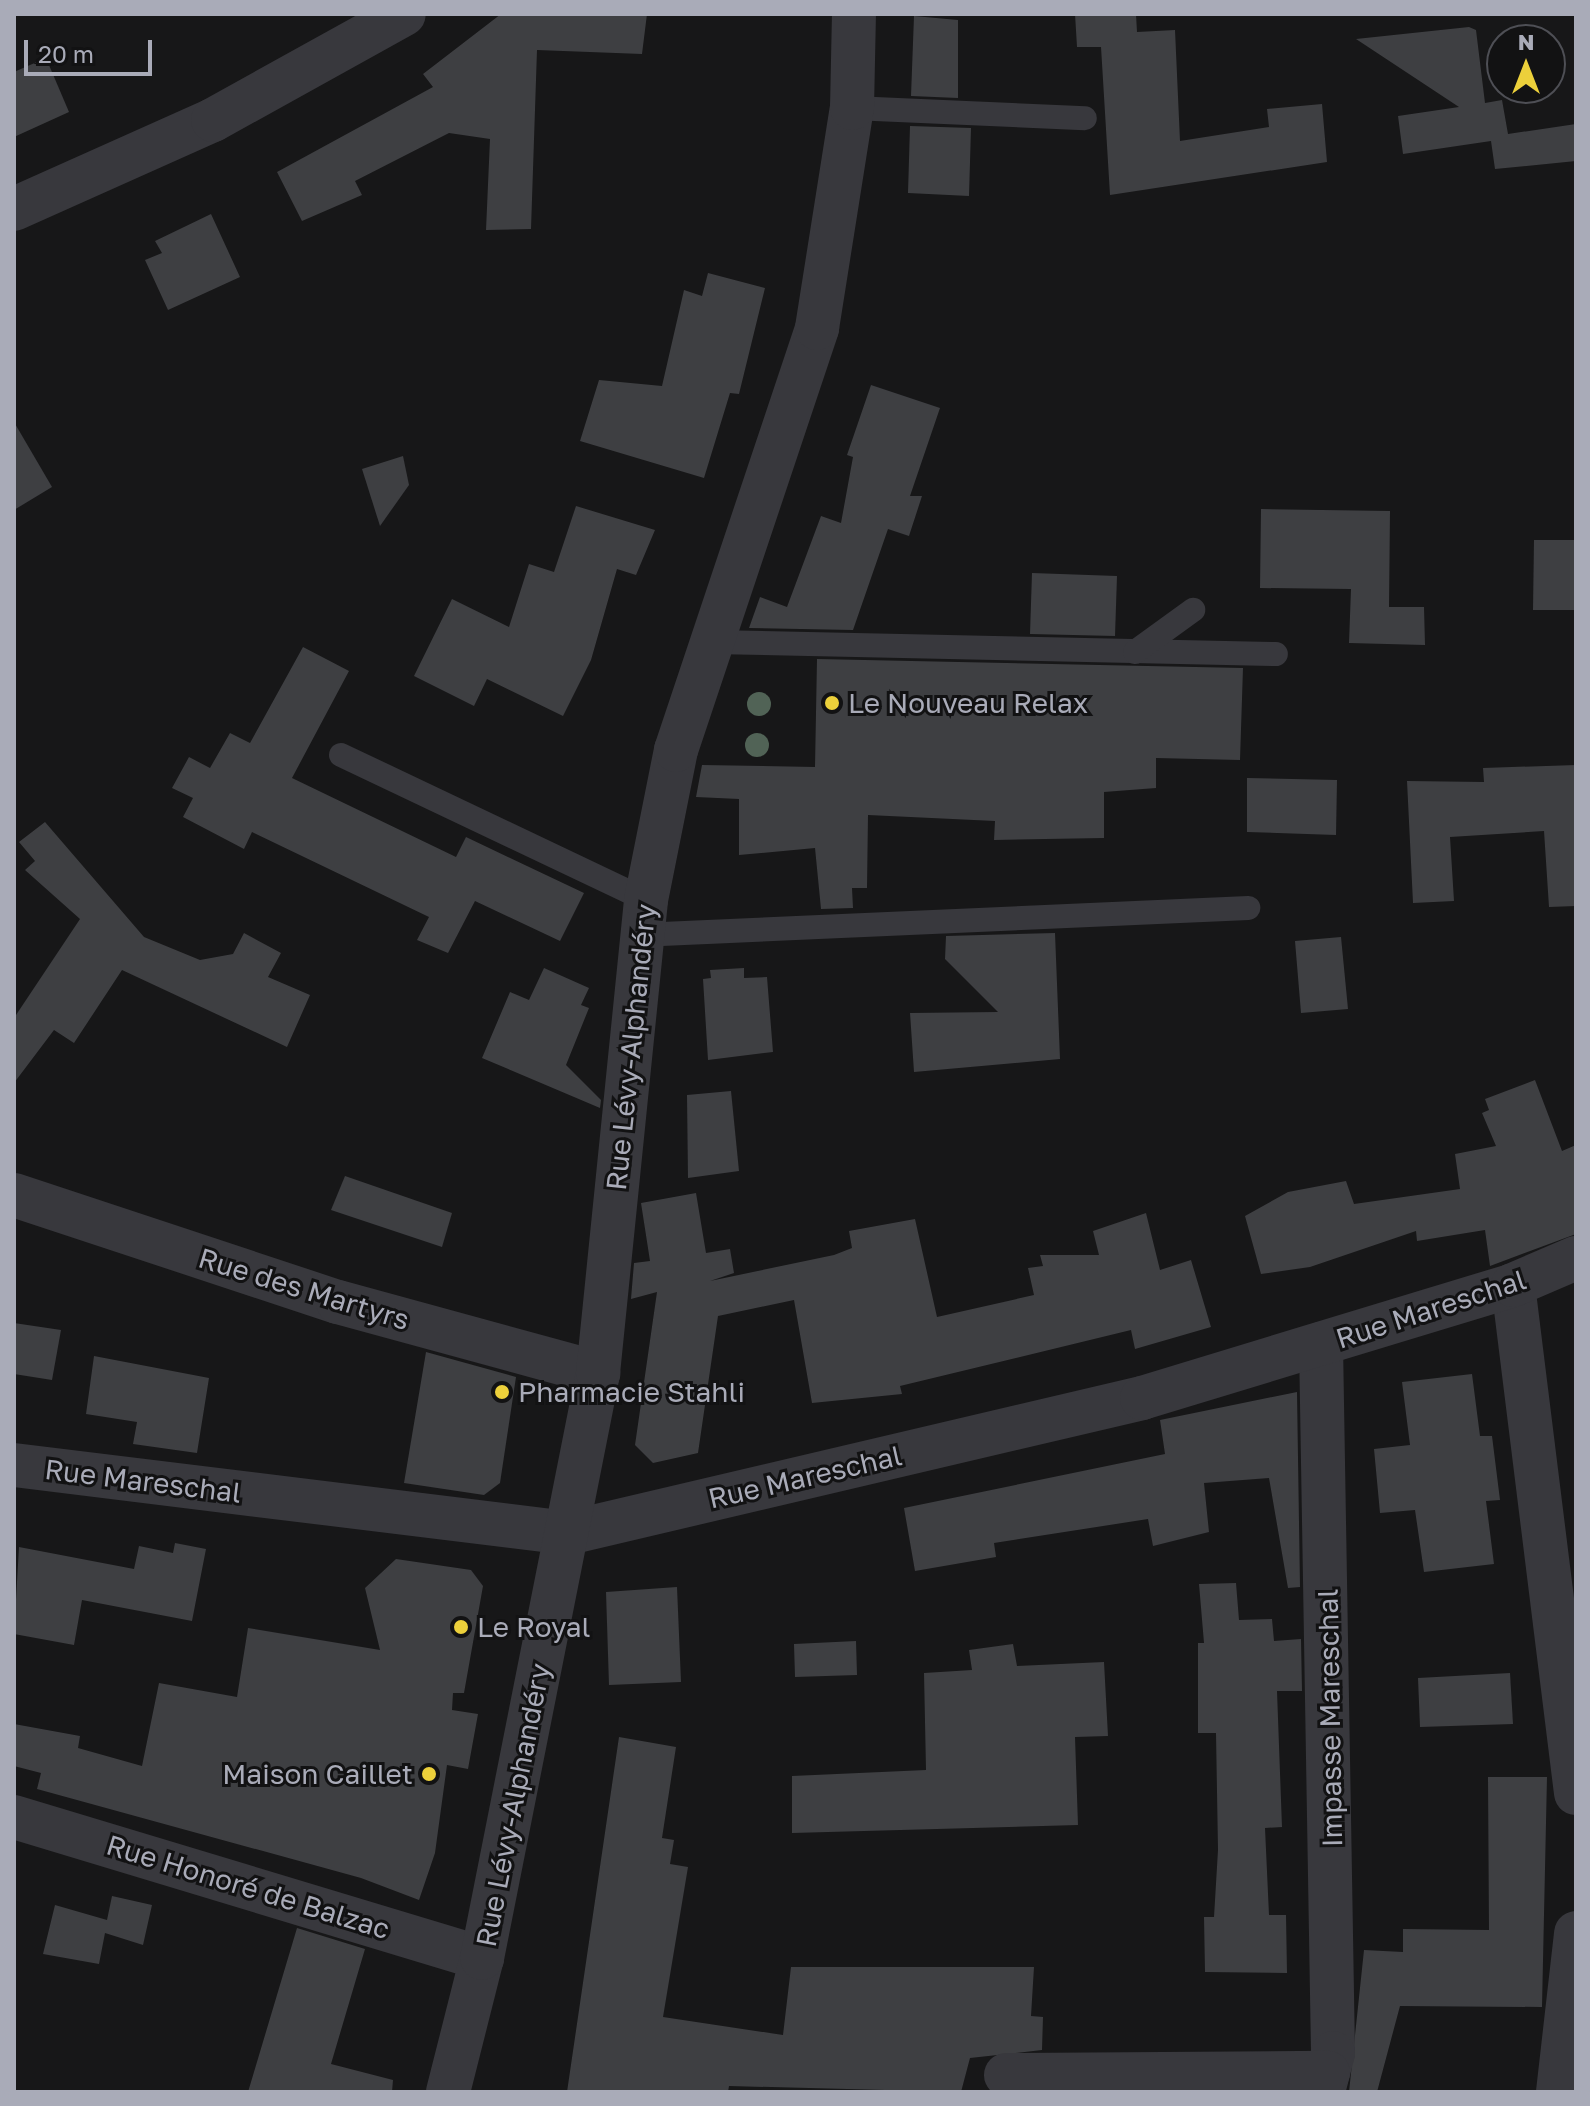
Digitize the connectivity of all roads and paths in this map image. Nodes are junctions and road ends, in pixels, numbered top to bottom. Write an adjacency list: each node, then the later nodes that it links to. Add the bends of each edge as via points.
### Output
1 (404, 14): 5 (street, via 213,120)
2 (854, 14): 3 (street, Rue Lévy-Alphandéry)
3 (852, 108): 4 (lane); 7 (street, Rue Lévy-Alphandéry, via 817,328)
4 (1085, 118)
5 (14, 209)
6 (1193, 610): 8 (lane)
7 (712, 642): 8 (lane); 12 (street, Rue Lévy-Alphandéry, via 676,750)
8 (1135, 652): 9 (lane)
9 (1276, 654)
10 (341, 755): 12 (lane)
11 (1248, 908): 12 (lane)
12 (642, 918): 17 (street, Rue Lévy-Alphandéry)
13 (14, 1195): 17 (street, Rue des Martyrs, via 338,1302)
14 (1576, 1258): 15 (street, Rue Mareschal)
15 (1513, 1285): 16 (street, Rue Mareschal); 20 (street)
16 (1321, 1344): 19 (street, Rue Mareschal, via 1142,1398); 25 (street, Impasse Mareschal, via 1331,1712)
17 (598, 1373): 19 (street, Rue Lévy-Alphandéry)
18 (14, 1465): 19 (street, Rue Mareschal)
19 (568, 1533): 23 (street, Rue Lévy-Alphandéry)
20 (1576, 1793)
21 (14, 1817): 23 (street, Rue Honoré de Balzac)
22 (1576, 1933): 27 (street)
23 (482, 1958): 26 (street, Rue Lévy-Alphandéry)
24 (1006, 2075): 25 (street)
25 (1326, 2082)
26 (448, 2092)
27 (1558, 2092)

